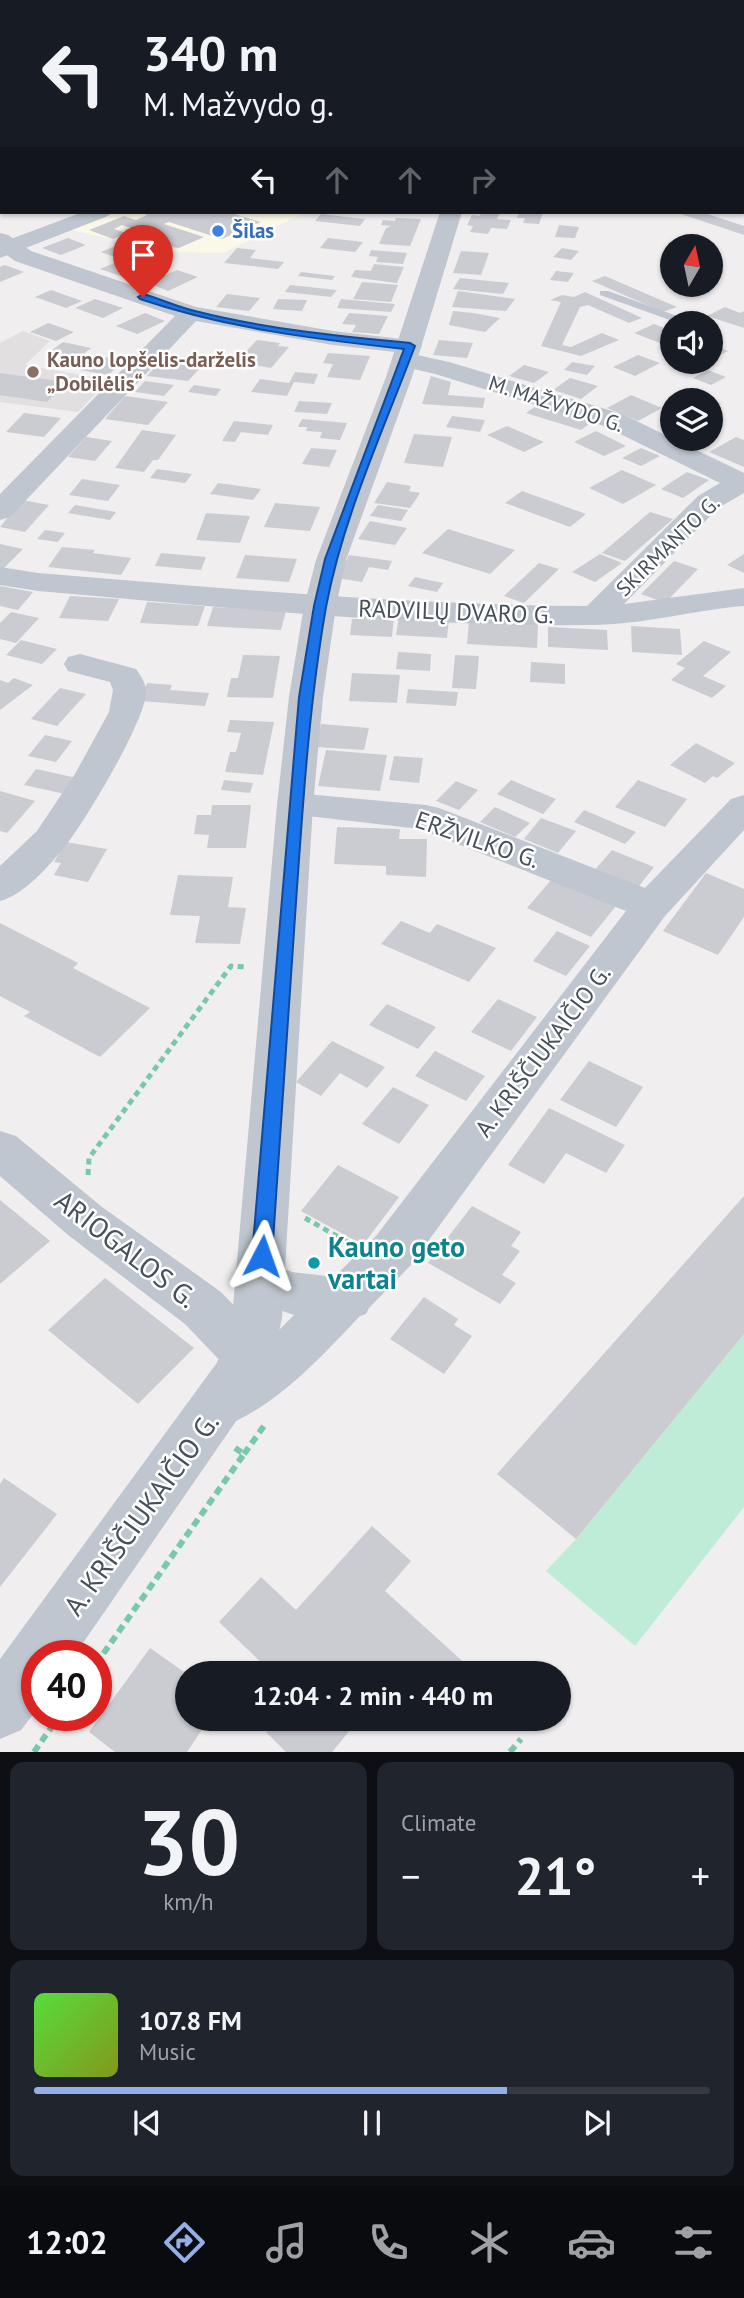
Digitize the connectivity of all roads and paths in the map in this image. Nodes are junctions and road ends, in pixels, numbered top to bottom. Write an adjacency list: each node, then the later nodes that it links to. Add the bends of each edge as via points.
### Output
1 (95, 214): 3 (street)
2 (450, 214): 7 (street)
3 (4, 246): 5 (street, M. MAŽVYDO G.)
4 (604, 293): 6 (lane)
5 (191, 313): 7 (street, M. MAŽVYDO G.); 9 (street)
6 (660, 313)
7 (407, 353): 8 (street, M. MAŽVYDO G., via 613,420); 12 (street, via 331,559)
8 (742, 481): 13 (street, SKIRMANTO G., via 708,502)
9 (0, 512)
10 (0, 576): 12 (street, RADVILŲ DVARO G.)
11 (744, 597): 13 (street, RADVILŲ DVARO G.)
12 (320, 606): 13 (street, RADVILŲ DVARO G.); 15 (street)
13 (595, 616)
14 (80, 664): 17 (street, via 124,676 130,690 126,712 50,839)
15 (295, 805): 18 (street, ERŽVILKO G., via 426,817); 19 (street)
16 (744, 807): 18 (street, A. KRIŠČIUKAIČIO G.)
17 (0, 888)
18 (651, 906): 23 (street, A. KRIŠČIUKAIČIO G.)
19 (283, 967): 22 (path, via 231,966 89,1158); 24 (street)
20 (0, 1149): 22 (street, ARIOGALOS G.)
21 (299, 1215): 23 (path)
22 (85, 1221): 26 (street, ARIOGALOS G., via 203,1308)
23 (383, 1261): 25 (street, A. KRIŠČIUKAIČIO G.)
24 (260, 1282): 25 (street, via 317,1300); 26 (street)
25 (348, 1300): 27 (street, A. KRIŠČIUKAIČIO G., via 285,1358)
26 (248, 1354): 27 (street)
27 (219, 1405): 30 (street, A. KRIŠČIUKAIČIO G.)
28 (267, 1423): 29 (path)
29 (244, 1454)
30 (50, 1640)
31 (21, 1680): 32 (street, A. KRIŠČIUKAIČIO G.)
32 (0, 1709)
33 (49, 1731): 35 (path)
34 (521, 1739): 36 (path)
35 (34, 1752)
36 (510, 1752)

